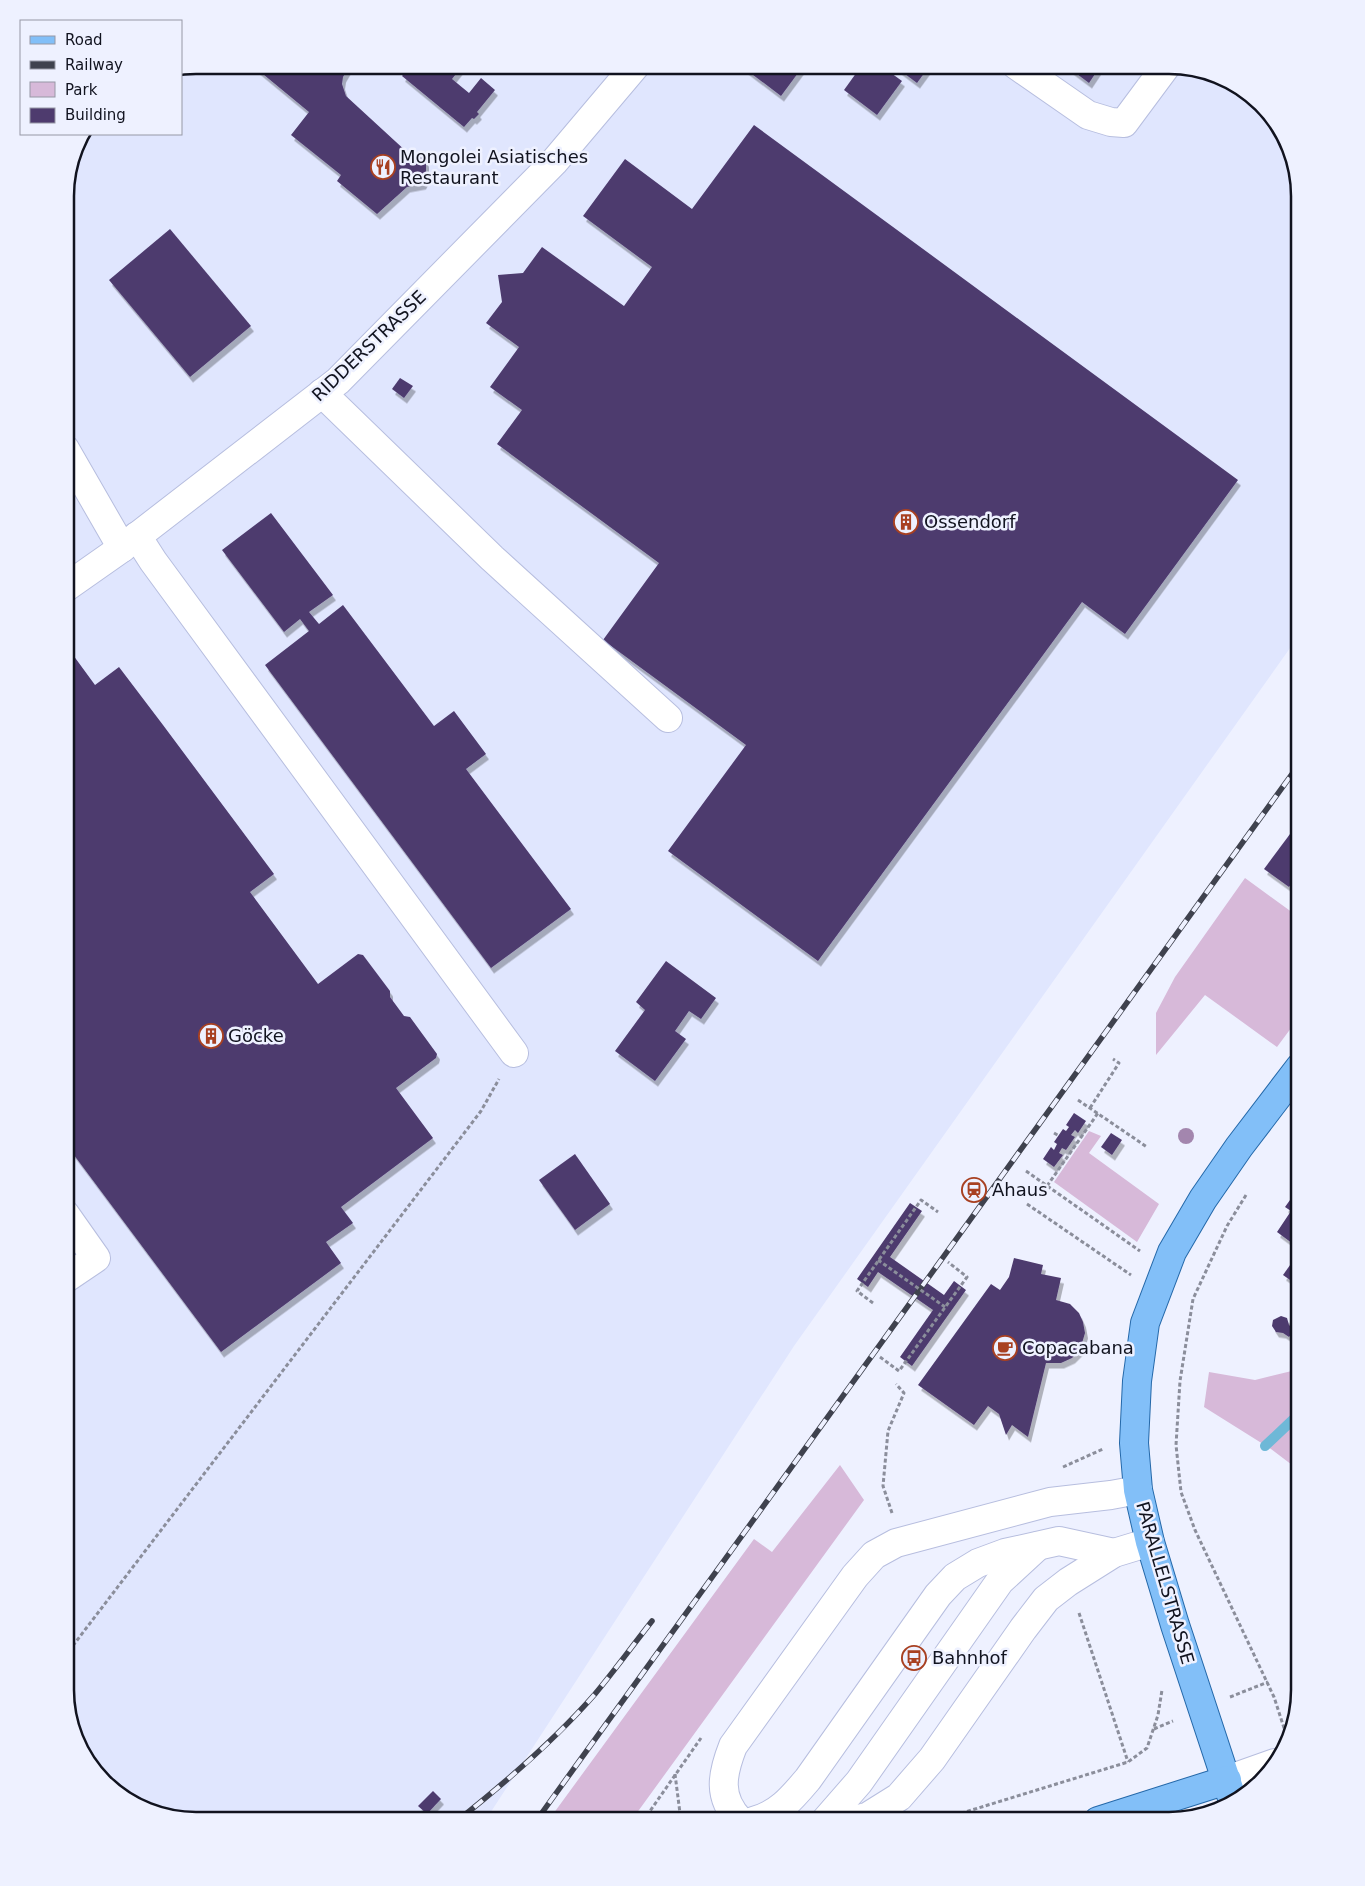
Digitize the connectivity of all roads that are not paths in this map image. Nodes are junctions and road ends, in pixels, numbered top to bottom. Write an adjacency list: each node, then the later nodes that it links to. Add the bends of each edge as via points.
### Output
1 (628, 74): 4 (street, RIDDERSTRASSE, via 554,162 338,381)
2 (1029, 74): 3 (street, via 1088,115 1124,123)
3 (1160, 74)
4 (322, 393): 6 (street, RIDDERSTRASSE); 8 (street, via 492,558)
5 (74, 462): 6 (street)
6 (129, 542): 7 (street, RIDDERSTRASSE); 9 (street, via 153,562)
7 (74, 582)
8 (668, 718)
9 (514, 1053)
10 (1291, 1079): 13 (main road, PARALLELSTRASSE, via 1203,1199 1172,1252 1145,1323 1134,1443)
11 (74, 1227): 12 (street, via 96,1258)
12 (74, 1273)
13 (1138, 1490): 14 (main road, PARALLELSTRASSE); 19 (street, via 1050,1502 896,1543 874,1555 855,1576 733,1746 725,1766 723,1792)
14 (1150, 1542): 16 (street); 18 (main road, PARALLELSTRASSE)
15 (1038, 1546): 16 (street, via 1059,1540); 20 (street, via 1004,1553 954,1577 808,1779 788,1803); 21 (street, via 1000,1581 859,1782)
16 (1114, 1553): 22 (street, via 1046,1599 932,1759 899,1798)
17 (1259, 1773): 18 (street)
18 (1230, 1792): 23 (main road)
19 (732, 1812)
20 (775, 1812)
21 (833, 1812)
22 (873, 1812)
23 (1139, 1812)

